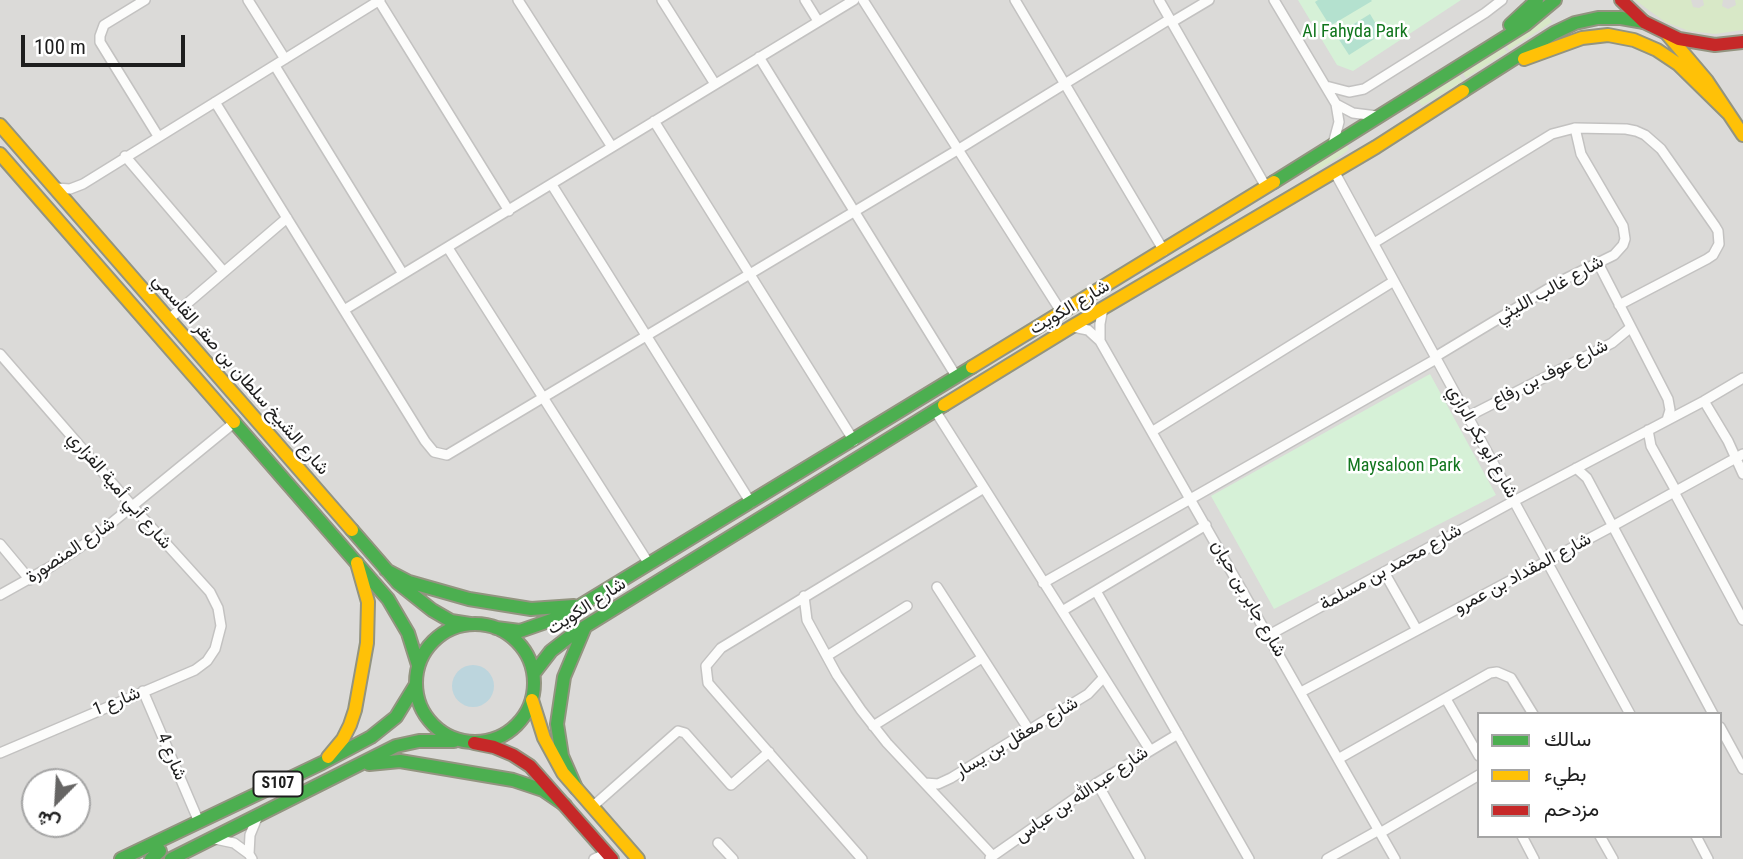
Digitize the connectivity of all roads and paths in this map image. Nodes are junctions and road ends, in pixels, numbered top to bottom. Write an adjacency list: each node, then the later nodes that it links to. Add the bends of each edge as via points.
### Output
1 (145, 0): 39 (street, via 104,25 100,42)
2 (248, 0): 24 (street)
3 (518, 0): 41 (street)
4 (662, 0): 27 (street)
5 (805, 0): 18 (street)
6 (854, 0): 18 (street)
7 (863, 0): 43 (street)
8 (1015, 0): 28 (street)
9 (1159, 0): 17 (street)
10 (1209, 0): 17 (street)
11 (1274, 0): 29 (street)
12 (1502, 0): 29 (street, via 1364,89 1341,92)
13 (1538, 0): 22 (main road)
14 (1555, 0): 22 (main road, شارع الكويت)
15 (1621, 0): 19 (main road)
16 (379, 1): 24 (street); 52 (street)
17 (1171, 20): 28 (street); 49 (street)
18 (818, 21): 23 (street)
19 (1644, 22): 20 (main road); 25 (main road, شارع الكويت, via 1609,18 1575,23)
20 (1668, 35): 21 (main road, via 1703,44); 33 (main road)
21 (1743, 42)
22 (1495, 44): 31 (main road, شارع الكويت)
23 (759, 57): 27 (street); 53 (street)
24 (285, 59): 26 (street)
25 (1509, 62): 33 (main road, via 1582,38 1634,40 1678,64); 42 (main road, شارع الكويت)
26 (275, 66): 30 (street); 60 (street)
27 (715, 84): 35 (street)
28 (1064, 84): 43 (street); 57 (street)
29 (1326, 86): 32 (street)
30 (215, 102): 39 (street); 54 (street)
31 (1401, 103): 34 (main road, شارع الكويت); 42 (main road, via 1404,116)
32 (1336, 104): 34 (street, via 1362,116); 40 (street, via 1338,131)
33 (1729, 114): 38 (main road)
34 (1381, 116): 40 (main road, شارع الكويت)
35 (654, 121): 41 (street); 61 (street)
36 (0, 125): 50 (main road, شارع الشيخ سلطان بن صقر القاسمي)
37 (1575, 128): 55 (street, via 1552,134); 58 (street, شارع غالب الليثي, via 1581,154 1625,232 1619,251); 63 (street, via 1626,129 1654,141 1718,231 1719,244 1713,255)
38 (1743, 135)
39 (158, 136): 45 (street)
40 (1331, 146): 49 (main road, شارع الكويت)
41 (612, 147): 48 (street)
42 (1376, 147): 46 (main road, شارع الكويت)
43 (959, 149): 53 (street); 66 (street)
44 (0, 154): 83 (main road, شارع الشيخ سلطان بن صقر القاسمي)
45 (125, 156): 47 (street); 59 (street)
46 (1334, 171): 55 (street, شارع أبو بكر الرازي); 64 (main road, شارع الكويت)
47 (83, 184): 50 (street); 51 (street)
48 (552, 185): 52 (street); 70 (street)
49 (1266, 187): 57 (main road, شارع الكويت)
50 (56, 188): 51 (main road, شارع الشيخ سلطان بن صقر القاسمي)
51 (71, 208): 67 (main road, شارع الشيخ سلطان بن صقر القاسمي)
52 (509, 211): 56 (street)
53 (855, 211): 61 (street); 75 (street)
54 (287, 218): 59 (street); 65 (street)
55 (1374, 243): 62 (street, شارع أبو بكر الرازي)
56 (448, 248): 60 (street); 78 (street)
57 (1164, 251): 66 (main road, شارع الكويت)
58 (1598, 263): 63 (street); 74 (street, شارع غالب الليثي)
59 (224, 272): 67 (street)
60 (403, 274): 65 (street)
61 (751, 274): 70 (street); 86 (street)
62 (1394, 281): 74 (street, شارع أبو بكر الرازي); 85 (street)
63 (1619, 305): 69 (street)
64 (1103, 308): 68 (main road, شارع الكويت); 72 (street)
65 (344, 310): 78 (street, via 434,452 447,455)
66 (1062, 313): 71 (main road, شارع الكويت)
67 (169, 319): 102 (main road, شارع الشيخ سلطان بن صقر القاسمي)
68 (1071, 327): 72 (street, via 1088,330); 76 (main road, شارع الكويت)
69 (1630, 328): 81 (street, شارع عوف بن رفاع, via 1612,343); 82 (street, via 1668,399)
70 (647, 336): 78 (street); 94 (street)
71 (1015, 341): 75 (main road, شارع الكويت); 76 (main road, via 1007,353 983,370 983,375)
72 (1100, 341): 85 (street, شارع جابر بن حيان)
73 (1, 358): 95 (street, شارع أبي أمية الفزاري)
74 (1435, 358): 81 (street, شارع أبو بكر الرازي); 92 (street, شارع غالب الليثي)
75 (956, 376): 86 (main road, شارع الكويت)
76 (990, 377): 80 (main road, شارع الكويت)
77 (1743, 378): 79 (street, شارع محمد بن مسلمة)
78 (544, 398): 101 (street)
79 (1704, 401): 82 (street, شارع محمد بن مسلمة); 87 (street)
80 (936, 412): 90 (street); 115 (main road, شارع الكويت)
81 (1467, 417): 93 (street, شارع أبو بكر الرازي)
82 (1667, 420): 84 (street, شارع محمد بن مسلمة)
83 (235, 422): 95 (street, شارع المنصورة); 100 (main road, شارع الشيخ سلطان بن صقر القاسمي)
84 (1648, 430): 88 (street, شارع محمد بن مسلمة); 91 (street, via 1651,446)
85 (1153, 431): 92 (street, شارع جابر بن حيان)
86 (853, 441): 94 (main road, شارع الكويت)
87 (1739, 456): 89 (street); 91 (street, شارع المقداد بن عمرو)
88 (1576, 467): 93 (street, شارع محمد بن مسلمة); 97 (street, via 1587,478)
89 (1743, 474)
90 (984, 488): 105 (street); 109 (street)
91 (1675, 492): 97 (street, شارع المقداد بن عمرو); 113 (street)
92 (1190, 497): 96 (street, شارع جابر بن حيان); 105 (street, شارع غالب الليثي)
93 (1514, 501): 99 (street, شارع أبو بكر الرازي); 103 (street, شارع محمد بن مسلمة)
94 (751, 503): 101 (main road, شارع الكويت)
95 (133, 507): 104 (street, شارع المنصورة); 118 (street, شارع أبي أمية الفزاري, via 210,592 218,608)
96 (1206, 525): 107 (street); 119 (street, شارع جابر بن حيان)
97 (1612, 527): 99 (street, شارع المقداد بن عمرو); 132 (street)
98 (0, 544): 104 (street)
99 (1548, 561): 117 (street, شارع المقداد بن عمرو); 131 (street, شارع أبو بكر الرازي)
100 (357, 563): 122 (main road, شارع الشيخ سلطان بن صقر القاسمي, via 399,615); 143 (main road, via 368,602 367,643 350,725)
101 (649, 564): 110 (main road, شارع الكويت)
102 (386, 570): 110 (main road, via 469,600 531,609); 114 (main road, شارع الشيخ سلطان بن صقر القاسمي, via 432,610 451,621)
103 (1384, 572): 117 (street); 119 (street, شارع محمد بن مسلمة)
104 (30, 580): 108 (street, شارع المنصورة)
105 (1043, 583): 112 (street)
106 (937, 587): 121 (street)
107 (1096, 591): 112 (street); 136 (street)
108 (0, 596)
109 (804, 596): 120 (street, via 807,620); 140 (street, via 721,648 706,666 708,683)
110 (583, 605): 116 (main road, شارع الكويت, via 520,631)
111 (907, 606): 120 (street)
112 (1062, 611): 124 (street)
113 (1743, 620)
114 (470, 624): 116 (main road); 122 (main road, via 438,637)
115 (585, 627): 123 (main road, شارع الكويت, via 551,651); 149 (main road, via 564,677 557,724 562,756)
116 (496, 628): 123 (main road, via 514,638)
117 (1417, 630): 127 (street, شارع المقداد بن عمرو)
118 (219, 635): 126 (street, شارع 1, via 215,649 201,666)
119 (1269, 635): 127 (street, شارع جابر بن حيان)
120 (827, 656): 133 (street)
121 (982, 657): 133 (street); 134 (street)
122 (418, 666): 125 (main road)
123 (534, 673): 129 (main road)
124 (1104, 677): 134 (street, شارع معقل بن يسار, via 1088,694); 138 (street)
125 (415, 686): 137 (main road, via 425,716 442,732); 143 (main road, S107, via 404,708 387,726)
126 (143, 691): 139 (street, شارع 1); 153 (street, شارع 4)
127 (1301, 692): 142 (street, شارع جابر بن حيان)
128 (1446, 699): 130 (street, via 1483,675 1497,672 1516,683); 141 (street); 142 (street)
129 (532, 700): 137 (main road, via 511,731 494,740); 149 (main road, via 548,747)
130 (1532, 712)
131 (1629, 712)
132 (1712, 712)
133 (873, 726): 147 (street)
134 (1029, 730): 147 (street, شارع معقل بن يسار, via 945,782)
135 (1722, 731): 145 (street)
136 (1178, 734): 138 (street, شارع عبدالله بن عباس); 171 (street)
137 (469, 742): 144 (main road, S107, via 407,743); 150 (main road, via 494,747 530,766)
138 (1150, 750): 148 (street, شارع عبدالله بن عباس)
139 (0, 752)
140 (769, 752): 151 (street, via 731,785 685,733 678,731); 169 (street)
141 (1477, 753)
142 (1338, 759): 154 (street, شارع جابر بن حيان)
143 (322, 763): 153 (main road, S107)
144 (355, 768): 150 (main road, via 400,761 513,780 543,790); 152 (main road, S107)
145 (1743, 769)
146 (1477, 776): 154 (street)
147 (924, 783): 163 (street)
148 (1097, 783): 163 (street, شارع عبدالله بن عباس); 170 (street)
149 (576, 788): 151 (main road)
150 (565, 805): 162 (main road)
151 (592, 807): 167 (main road)
152 (257, 818): 158 (main road, S107); 161 (street, via 250,835)
153 (199, 822): 160 (main road, S107)
154 (1379, 832): 172 (street); 173 (street, شارع جابر بن حيان)
155 (1523, 838): 174 (street)
156 (1601, 838): 175 (street)
157 (1697, 838): 176 (street)
158 (215, 839): 161 (street, via 233,843); 165 (main road, S107)
159 (719, 843): 168 (street)
160 (150, 853): 164 (main road, S107)
161 (251, 856)
162 (609, 856): 166 (street)
163 (991, 858)
164 (121, 859)
165 (172, 859)
166 (594, 859)
167 (638, 859)
168 (733, 859)
169 (862, 859)
170 (1140, 859)
171 (1249, 859)
172 (1327, 859)
173 (1395, 859)
174 (1534, 859)
175 (1613, 859)
176 (1708, 859)

